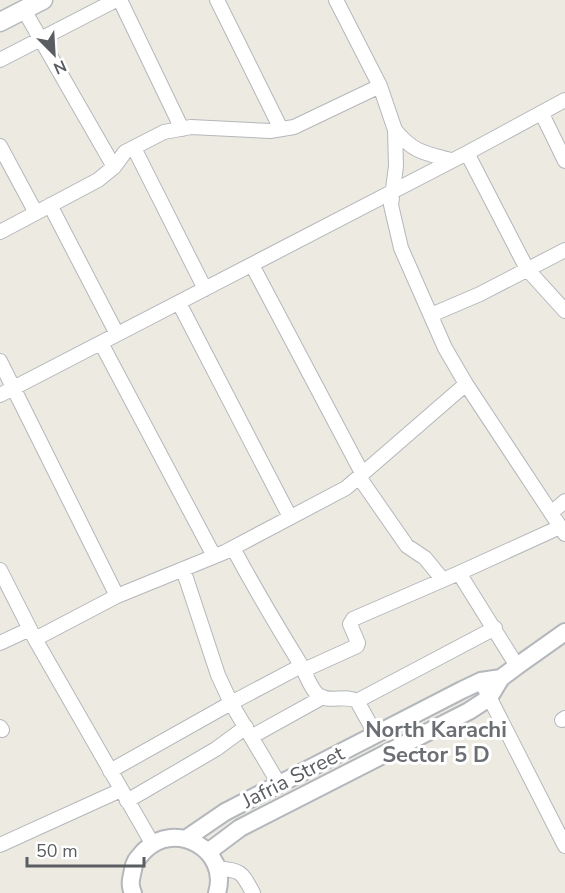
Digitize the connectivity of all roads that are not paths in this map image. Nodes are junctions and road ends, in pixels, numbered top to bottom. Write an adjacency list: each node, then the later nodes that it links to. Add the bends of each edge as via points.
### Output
1 (43, 0): 6 (main road)
2 (116, 0): 8 (street)
3 (120, 0): 13 (street)
4 (217, 0): 14 (street)
5 (336, 0): 10 (street)
6 (24, 9): 7 (main road); 8 (street)
7 (0, 22)
8 (41, 38): 9 (street); 21 (street)
9 (0, 60)
10 (380, 86): 14 (street, via 294,127); 15 (street)
11 (565, 100): 12 (street)
12 (542, 114): 18 (street); 20 (street)
13 (182, 129): 14 (street); 17 (street, via 164,132)
14 (281, 129)
15 (395, 129): 19 (street, via 415,150); 22 (street)
16 (0, 146): 24 (street)
17 (134, 148): 21 (street, via 125,152); 29 (street)
18 (467, 153): 19 (street); 28 (street)
19 (451, 160): 22 (street)
20 (565, 161)
21 (114, 167): 23 (street, via 98,180)
22 (392, 192): 27 (street); 32 (street, via 392,214 401,248)
23 (50, 205): 24 (street); 33 (street)
24 (36, 213): 25 (street)
25 (0, 232)
26 (565, 250): 28 (street)
27 (252, 265): 29 (street); 39 (street)
28 (527, 269): 31 (street); 32 (street)
29 (205, 289): 30 (street)
30 (179, 303): 33 (street); 42 (street)
31 (565, 311)
32 (431, 315): 36 (street)
33 (117, 334): 34 (street)
34 (102, 342): 37 (street); 45 (street)
35 (0, 361): 37 (street)
36 (466, 384): 39 (street); 41 (street)
37 (14, 387): 38 (street); 50 (street)
38 (0, 395)
39 (361, 475): 42 (street, via 346,488); 49 (street, via 407,546 425,558)
40 (565, 501): 41 (street)
41 (551, 513): 43 (street)
42 (290, 517): 44 (street)
43 (563, 530): 48 (street)
44 (233, 548): 45 (street); 56 (street)
45 (214, 556): 46 (street)
46 (183, 569): 50 (street); 62 (street)
47 (0, 570): 53 (street)
48 (459, 573): 49 (street); 51 (street)
49 (443, 580): 56 (street, via 353,619 350,624 357,646)
50 (117, 596): 53 (street)
51 (495, 628): 55 (street); 61 (street)
52 (565, 632): 55 (street, Jafria Street)
53 (33, 634): 54 (street); 66 (street)
54 (0, 644)
55 (516, 666): 57 (street, Jafria Street)
56 (302, 668): 59 (street); 62 (street)
57 (501, 678): 58 (street, Jafria Street); 60 (street, Jafria Street)
58 (481, 681): 60 (street); 64 (street, Jafria Street)
59 (323, 697): 61 (street); 63 (street)
60 (489, 698): 67 (street, Jafria Street); 73 (street)
61 (357, 701): 64 (street)
62 (231, 703): 63 (street); 66 (street)
63 (248, 732): 68 (street); 69 (street)
64 (376, 735): 65 (street, Jafria Street)
65 (336, 755): 67 (street); 68 (street, Jafria Street)
66 (110, 771): 69 (street)
67 (346, 774): 74 (street, Jafria Street, via 240,828)
68 (279, 784): 70 (street, Jafria Street, via 225,812)
69 (124, 796): 71 (street); 72 (street)
70 (187, 838): 71 (street, via 169,837); 74 (street)
71 (152, 843): 76 (street, via 134,862)
72 (0, 845)
73 (565, 846)
74 (208, 852): 75 (street)
75 (217, 868): 77 (street); 78 (street, via 238,871)
76 (132, 893)
77 (217, 893)
78 (253, 893)

